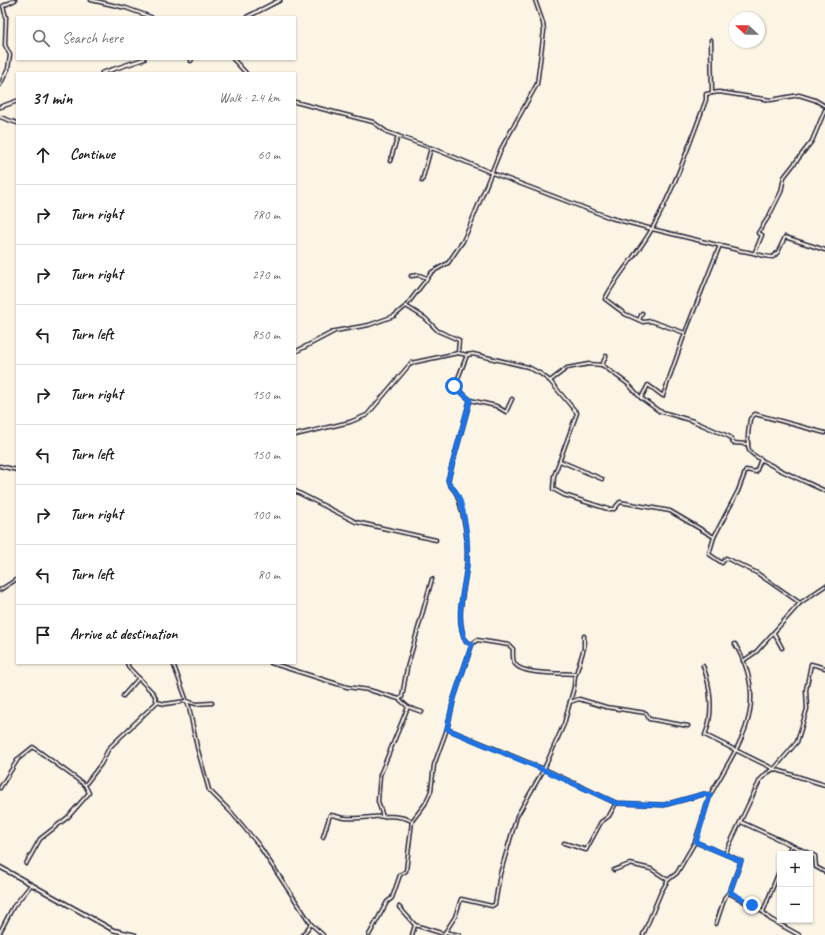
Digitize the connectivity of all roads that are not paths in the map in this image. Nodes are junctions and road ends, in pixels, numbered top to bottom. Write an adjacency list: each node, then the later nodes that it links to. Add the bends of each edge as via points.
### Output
1 (15, 0): 6 (street)
2 (92, 0): 8 (street)
3 (280, 0): 7 (street)
4 (535, 0): 28 (street, via 544,31 537,84 500,148)
5 (0, 4): 6 (street)
6 (3, 6): 16 (street, via 6,17 5,45 10,55 8,70)
7 (255, 13): 9 (street); 10 (street)
8 (148, 16)
9 (249, 16)
10 (254, 16)
11 (711, 40): 17 (street)
12 (141, 60): 14 (street)
13 (236, 60): 15 (street)
14 (105, 72)
15 (245, 72)
16 (0, 85)
17 (712, 93): 20 (street, via 771,100 799,95); 30 (street, via 706,94 681,169)
18 (16, 101): 21 (street)
19 (296, 102): 25 (street, via 373,122)
20 (825, 106)
21 (0, 107)
22 (825, 110): 33 (street, via 812,141 784,177 781,192 758,234 762,235)
23 (0, 117): 24 (street)
24 (16, 124)
25 (398, 136): 26 (street); 27 (street)
26 (430, 148): 28 (street); 29 (street)
27 (390, 161)
28 (492, 173): 30 (street, via 612,218); 35 (street, via 464,241 448,263)
29 (422, 181)
30 (652, 230): 31 (street); 38 (street, via 614,281 605,299 625,314)
31 (720, 245): 33 (street); 39 (street)
32 (825, 250): 33 (street, via 785,237 773,257)
33 (755, 252)
34 (411, 276): 35 (street)
35 (427, 278): 36 (street)
36 (406, 306): 40 (street, via 394,316 376,323 336,331); 41 (street, via 425,318 438,331 459,340)
37 (642, 313): 38 (street)
38 (639, 320): 39 (street, via 652,321)
39 (685, 333): 46 (street, via 663,396 648,385)
40 (296, 351)
41 (458, 353): 42 (street); 50 (street, via 411,363 367,415 350,422)
42 (467, 355): 45 (street, via 473,354 528,367); 48 (street, via 454,386)
43 (606, 356): 44 (street)
44 (602, 365): 45 (street, via 589,364 567,368); 46 (street, via 628,384)
45 (550, 381): 53 (street, via 577,413)
46 (641, 398): 51 (street, via 659,411 693,421 730,437 733,443)
47 (512, 399): 48 (street, via 506,412 496,406)
48 (470, 400): 68 (street, via 448,480 462,508 467,534 461,631 466,642)
49 (825, 433): 51 (street, via 755,414 750,419)
50 (296, 435)
51 (748, 444): 52 (street, via 751,453)
52 (761, 459): 57 (street); 59 (street, via 756,472 746,470)
53 (560, 461): 56 (street); 59 (street, via 554,476 553,490 556,492 608,509 614,509 620,502 670,511)
54 (0, 466): 55 (street)
55 (16, 470)
56 (602, 479)
57 (825, 491)
58 (296, 492): 60 (street, via 356,522)
59 (714, 537): 65 (street, via 709,554 722,563 726,558 757,573)
60 (436, 540)
61 (432, 579): 80 (street, via 407,668 402,697)
62 (16, 580): 64 (street)
63 (825, 588): 65 (street)
64 (0, 590)
65 (800, 603): 66 (street)
66 (774, 633): 70 (street); 71 (street, via 756,652)
67 (584, 636): 77 (street, via 584,648)
68 (472, 644): 77 (street, via 477,640 509,645 513,649 513,663 516,666 542,674); 88 (street, via 454,698)
69 (735, 644): 71 (street)
70 (782, 648)
71 (743, 661): 89 (street, via 751,686 752,702)
72 (127, 664): 78 (street)
73 (173, 664): 81 (street)
74 (274, 664): 80 (street, via 347,687 369,690)
75 (703, 666): 89 (street, via 711,703 709,726 705,735)
76 (825, 668): 90 (street, via 811,664 806,690 807,709 801,731 797,742)
77 (576, 674): 83 (street)
78 (139, 678): 79 (street); 82 (street, via 154,694)
79 (123, 696)
80 (399, 699): 85 (street)
81 (186, 701): 82 (street, via 165,704); 84 (street, via 196,704); 116 (street, via 209,790 258,844)
82 (157, 702): 92 (street, via 109,748)
83 (570, 702): 87 (street, via 579,699 606,707 646,713 649,720); 91 (street, via 564,724)
84 (212, 703)
85 (408, 706): 86 (street); 97 (street, via 380,775 378,801)
86 (422, 712)
87 (688, 726)
88 (447, 729): 91 (street); 98 (street, via 434,765 431,791)
89 (736, 752): 90 (street); 95 (street)
90 (774, 769): 93 (street); 99 (street, via 760,780)
91 (544, 770): 96 (street); 120 (street, via 517,816 500,874 495,904 492,906 461,899 455,916)
92 (85, 785): 94 (street, via 33,747 18,759); 106 (street, via 89,793 68,817 40,839)
93 (825, 785)
94 (0, 788)
95 (710, 795): 96 (street, via 704,794 664,805); 101 (street)
96 (616, 803): 102 (street, via 609,816 600,822 586,850)
97 (383, 817): 98 (street, via 406,818); 100 (street, via 343,818 330,815)
98 (412, 821): 124 (street, via 406,871 400,875 392,898 387,902)
99 (741, 822): 103 (street); 105 (street)
100 (323, 838)
101 (696, 842): 105 (street); 111 (street, via 677,873)
102 (564, 843)
103 (791, 846): 104 (street); 109 (street, via 815,856 816,866)
104 (788, 851)
105 (725, 854): 113 (street, via 741,861)
106 (26, 864)
107 (0, 867): 112 (street)
108 (614, 870): 111 (street, via 630,864 651,869)
109 (825, 872)
110 (777, 877): 115 (street)
111 (668, 880): 127 (street)
112 (31, 885): 119 (street, via 13,907); 121 (street, via 113,930)
113 (730, 892): 115 (street); 117 (street)
114 (399, 907): 118 (street)
115 (763, 912): 128 (street, via 770,919)
116 (311, 924): 122 (street); 123 (street)
117 (716, 924)
118 (415, 925): 120 (street, via 444,934); 125 (street)
119 (0, 932)
120 (445, 932): 126 (street)
121 (135, 935)
122 (303, 935)
123 (323, 935)
124 (370, 935)
125 (412, 935)
126 (460, 935)
127 (644, 935)
128 (799, 935)

